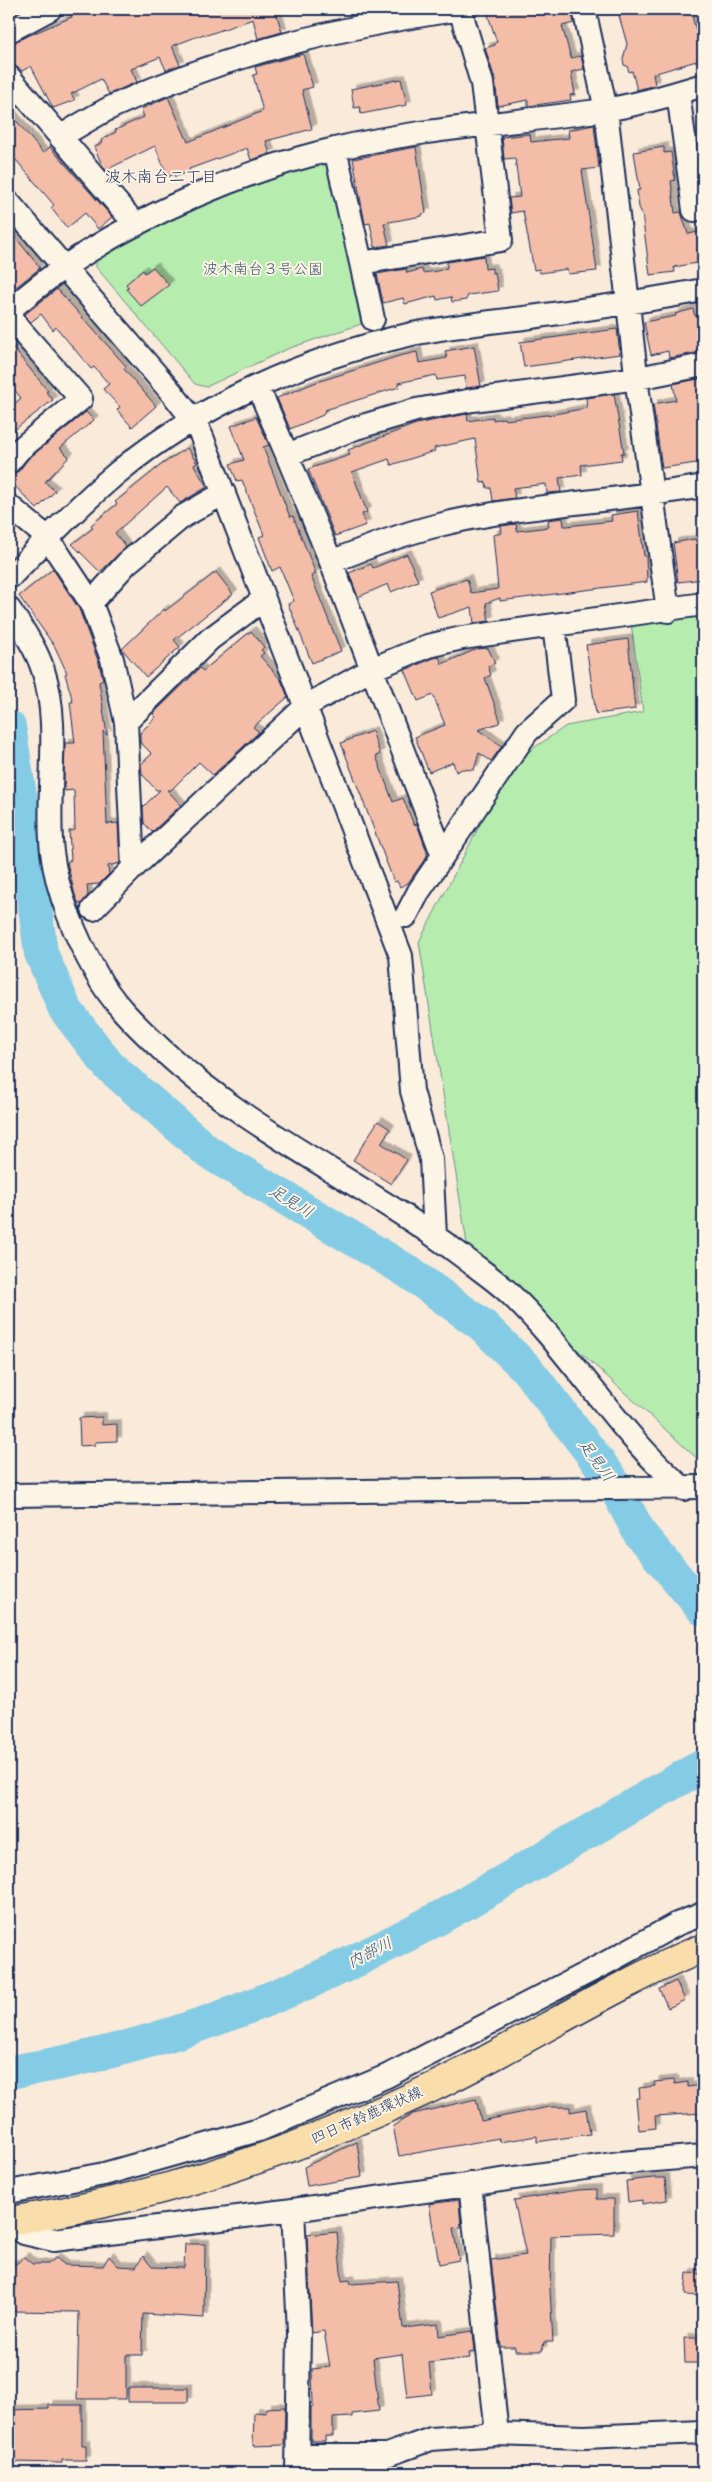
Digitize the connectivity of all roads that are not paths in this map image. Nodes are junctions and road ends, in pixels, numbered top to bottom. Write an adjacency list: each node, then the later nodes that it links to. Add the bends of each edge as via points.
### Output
1 (50, 9): 4 (street)
2 (460, 9): 9 (street, via 482,82); 10 (street, via 328,32 240,57 115,106)
3 (584, 9): 8 (street)
4 (9, 31)
5 (9, 77): 10 (street)
6 (703, 85): 7 (street)
7 (678, 93): 8 (street); 13 (street, via 694,210)
8 (606, 110): 9 (street); 18 (street)
9 (488, 124): 11 (street); 15 (street, via 501,240)
10 (60, 136): 14 (street)
11 (336, 149): 14 (street, via 236,180); 15 (street)
12 (9, 204): 16 (street)
13 (703, 207)
14 (136, 225): 16 (street)
15 (361, 263): 21 (street)
16 (64, 268): 19 (street); 25 (street)
17 (703, 290): 18 (street)
18 (629, 304): 23 (street); 25 (street, via 441,329 380,342 274,379)
19 (9, 310)
20 (9, 317): 27 (street, via 80,399)
21 (373, 319)
22 (703, 365): 23 (street)
23 (638, 378): 26 (street, via 416,410 356,428); 30 (street)
24 (264, 401): 26 (street)
25 (194, 421): 29 (street); 32 (street, via 118,472)
26 (287, 455): 33 (street)
27 (9, 462)
28 (703, 486): 30 (street)
29 (224, 493): 35 (street); 36 (street, via 182,517 127,563)
30 (652, 496): 33 (street, via 486,516 436,526 392,538); 39 (street)
31 (9, 506): 32 (street)
32 (48, 538): 34 (street); 36 (street)
33 (331, 562): 41 (street)
34 (11, 576)
35 (264, 599): 42 (street); 43 (street, via 210,639)
36 (91, 603): 43 (street, via 112,659)
37 (703, 604): 39 (street)
38 (9, 609): 48 (street, via 28,637 43,670 51,705 52,853 78,937 97,976 128,1018 194,1079 234,1108)
39 (668, 611): 40 (street)
40 (554, 625): 41 (street, via 428,646); 44 (street, via 563,700 527,732)
41 (372, 669): 42 (street); 44 (street)
42 (306, 706): 45 (street); 48 (street, via 401,956 412,1091 431,1159)
43 (126, 722): 45 (street)
44 (442, 856): 47 (street)
45 (133, 868): 46 (street)
46 (93, 908)
47 (406, 916)
48 (435, 1235): 49 (street, via 508,1291 557,1343 660,1469)
49 (686, 1488): 50 (street)
50 (9, 1495)
51 (703, 1914): 55 (street, via 677,1924 387,2076 259,2130 104,2174)
52 (703, 1948): 57 (main road, 四日市鈴鹿環状線, via 432,2087 290,2150 163,2191)
53 (703, 2156): 54 (street, via 620,2163)
54 (470, 2184): 56 (street); 59 (street)
55 (9, 2192)
56 (293, 2210): 57 (street, via 54,2240 24,2233); 60 (street, via 299,2332)
57 (10, 2221)
58 (703, 2432): 59 (street, via 584,2437)
59 (497, 2434): 60 (street, via 431,2439 387,2455)
60 (298, 2464)

